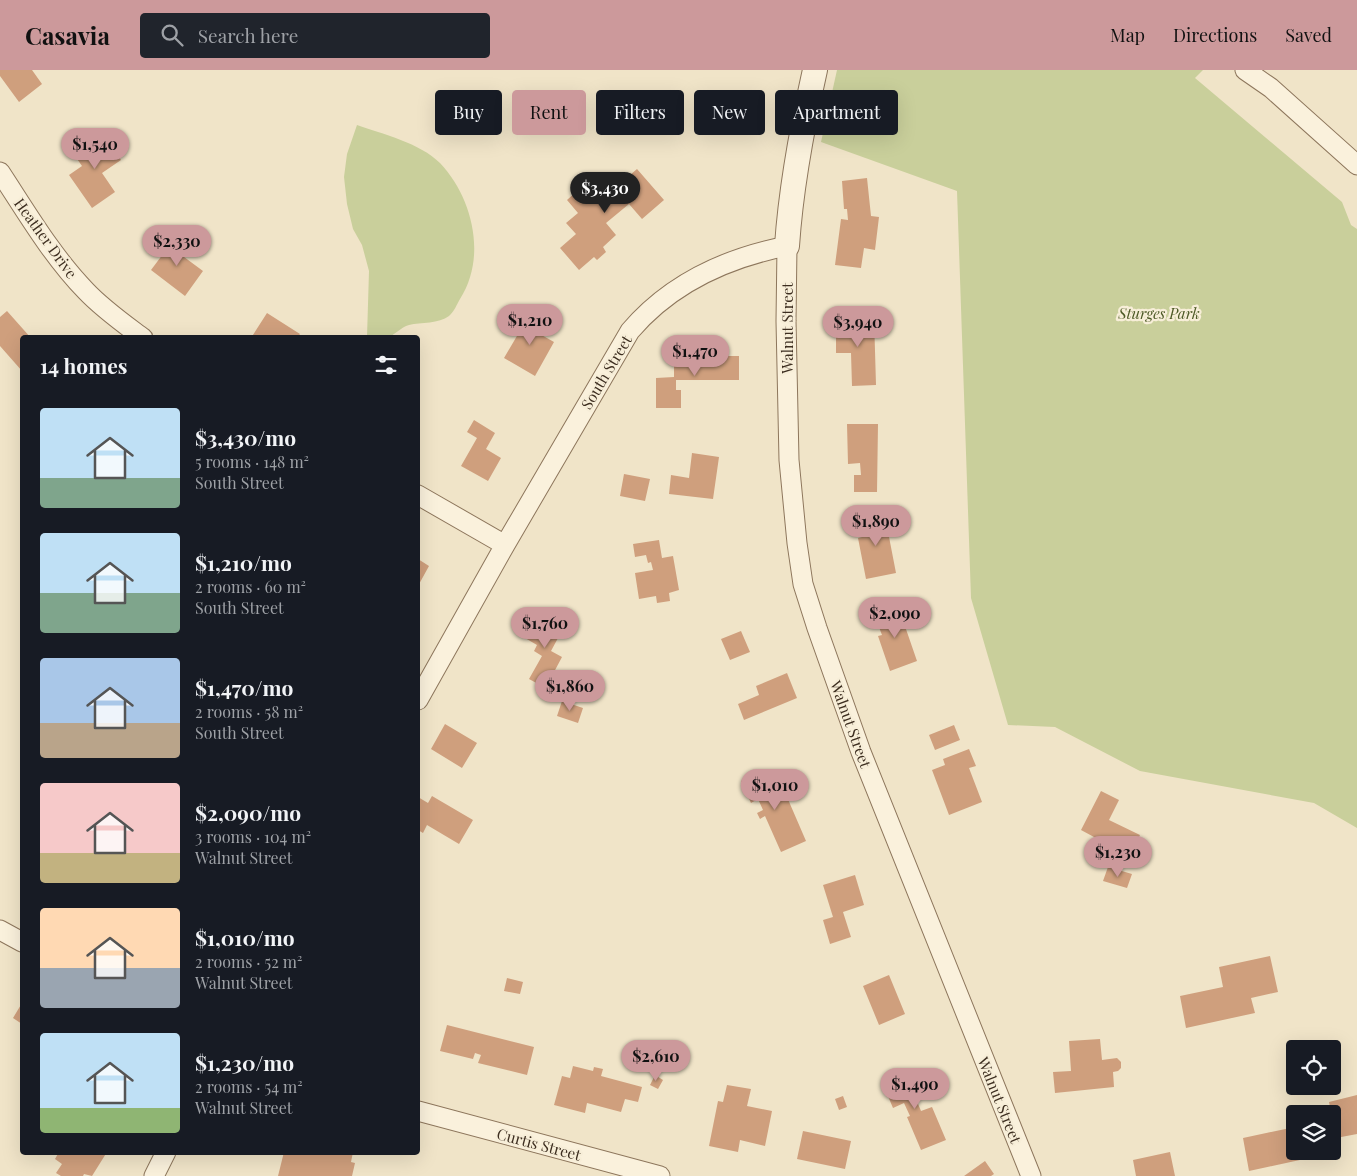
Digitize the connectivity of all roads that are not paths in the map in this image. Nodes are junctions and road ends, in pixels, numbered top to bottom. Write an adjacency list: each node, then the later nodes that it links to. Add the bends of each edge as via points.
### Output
1 (814, 70): 5 (street, via 790,202)
2 (1245, 70): 3 (street)
3 (1353, 153)
4 (0, 172): 6 (street, Heather Drive, via 66,269 104,308)
5 (787, 246): 8 (street, South Street, via 755,252 706,272 644,315 620,346); 16 (street, Walnut Street, via 789,460 803,584 861,752)
6 (139, 335)
7 (420, 496): 8 (street)
8 (505, 545): 9 (street, South Street)
9 (420, 696)
10 (0, 930): 11 (street)
11 (20, 941)
12 (420, 1112): 15 (street, Curtis Street)
13 (164, 1155): 14 (street)
14 (154, 1176)
15 (660, 1176)
16 (1031, 1176)

